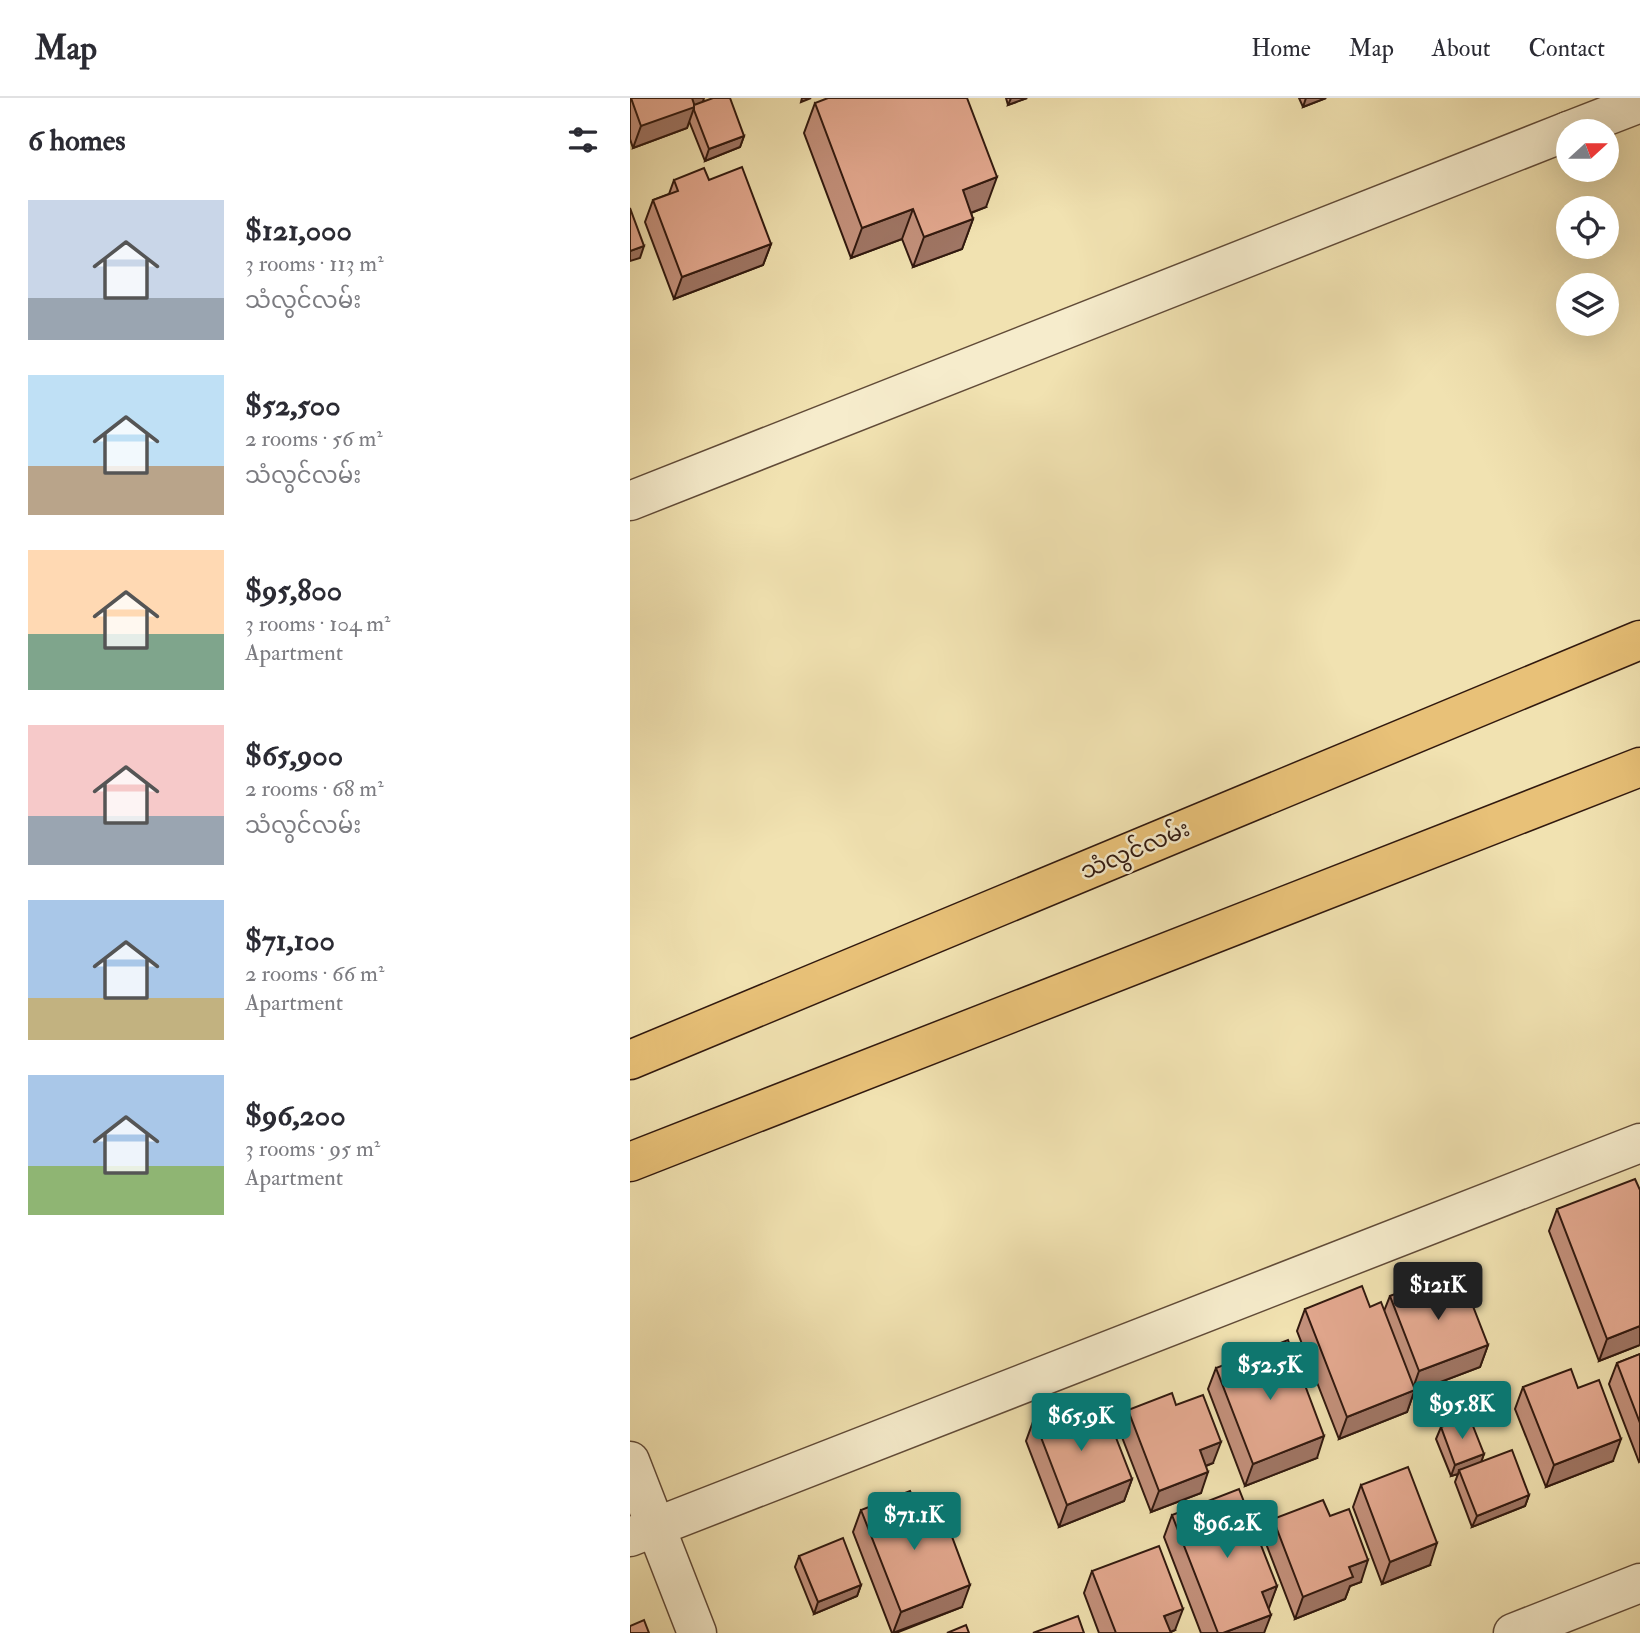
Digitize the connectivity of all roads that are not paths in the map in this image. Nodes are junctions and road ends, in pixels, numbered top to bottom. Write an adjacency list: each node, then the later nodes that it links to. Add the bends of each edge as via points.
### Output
1 (1640, 103): 2 (street)
2 (1599, 119)
3 (1556, 136): 4 (street)
4 (630, 500)
5 (1640, 640): 7 (main road, သံလွင်လမ်း)
6 (1640, 767): 9 (main road)
7 (630, 1060)
8 (1640, 1143): 11 (street)
9 (630, 1162)
10 (630, 1461): 11 (street)
11 (643, 1532): 13 (street)
12 (1640, 1583): 14 (street)
13 (697, 1633)
14 (1513, 1633)

